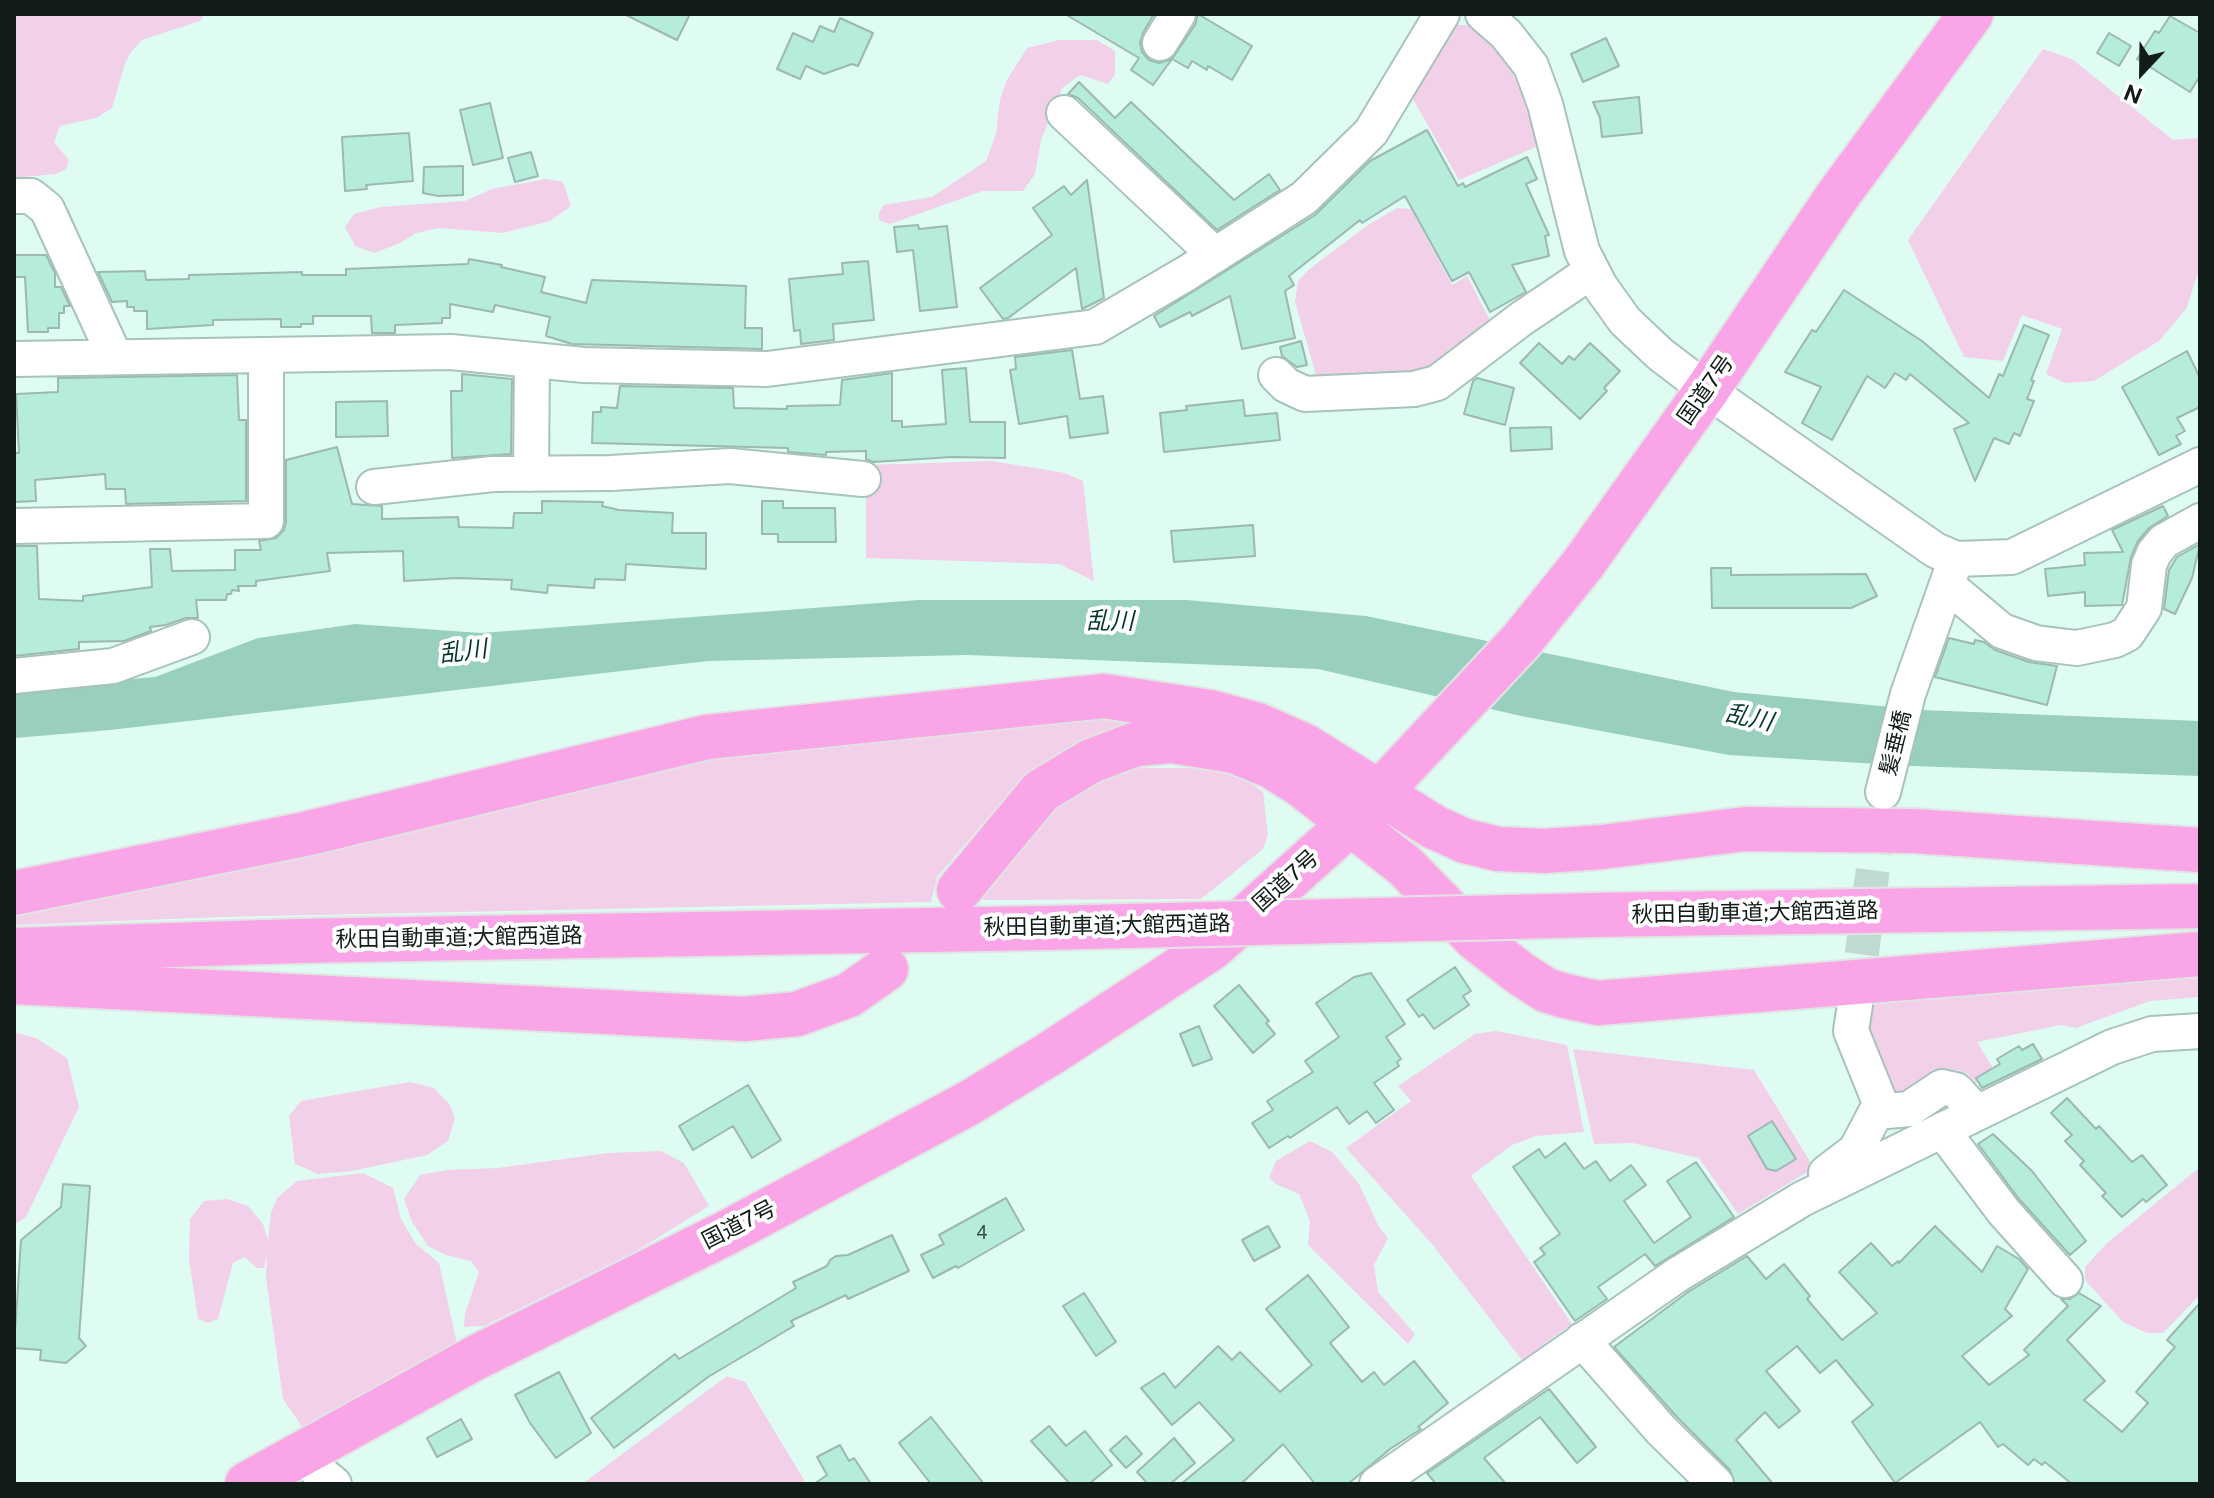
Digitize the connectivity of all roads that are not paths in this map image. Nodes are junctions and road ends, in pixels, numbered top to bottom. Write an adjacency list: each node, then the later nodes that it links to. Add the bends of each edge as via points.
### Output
1 (1178, 14): 5 (street)
2 (1442, 14): 8 (street, via 1371,132 1304,198)
3 (1483, 14): 9 (street, via 1531,66)
4 (1971, 14): 15 (highway, 国道7号, via 1836,198)
5 (1160, 43)
6 (1064, 113): 8 (street)
7 (14, 196): 11 (street, via 31,196 47,209)
8 (1215, 255): 13 (street, via 1095,327 767,369)
9 (1592, 271): 14 (street, via 1437,383 1414,389 1305,394); 15 (street, via 1625,321)
10 (266, 355): 11 (street); 13 (street, via 451,352); 21 (street, via 266,521)
11 (115, 357): 12 (street)
12 (14, 359)
13 (532, 360): 17 (street)
14 (1276, 375)
15 (1707, 390): 22 (street, via 1935,550); 26 (highway, 国道7号, via 1521,641)
16 (2200, 465): 22 (street, via 2012,557)
17 (531, 474): 18 (street, via 730,466); 19 (street)
18 (863, 479)
19 (374, 487)
20 (2200, 521): 22 (street, via 2164,541 2154,553 2144,608 2127,634 2077,648 2036,643 2002,631)
21 (14, 526)
22 (1952, 572): 25 (street, 髪垂橋, via 1908,694)
23 (192, 637): 24 (street, via 113,666)
24 (14, 676)
25 (1883, 792)
26 (1366, 808): 27 (highway, via 1498,849 1602,847 1745,829 1913,831); 28 (highway, via 1234,751 1172,741 1136,744 1091,761 1041,791); 29 (highway, via 1305,746 1258,725 1104,696 707,737 305,834); 32 (highway, via 1405,866 1476,939 1546,990 1598,1003); 43 (highway, 国道7号, via 1213,947 969,1103 728,1232 475,1358)
27 (2200, 850)
28 (959, 890)
29 (14, 893)
30 (2200, 906): 31 (highway, 秋田自動車道;大館西道路, bridge)
31 (14, 950)
32 (2200, 954)
33 (886, 969): 34 (highway, via 849,995 797,1014 744,1019)
34 (14, 982)
35 (1855, 1005): 37 (street, via 1851,1031)
36 (2200, 1031): 38 (street, via 2152,1034 2112,1047)
37 (1883, 1110): 38 (street, via 1909,1109 1942,1087 1956,1090); 40 (street, via 1876,1112 1856,1150)
38 (1977, 1113): 39 (street)
39 (1942, 1130): 40 (street); 41 (street, via 2004,1212)
40 (1780, 1212): 42 (street)
41 (2065, 1280)
42 (1582, 1340): 44 (street); 47 (street)
43 (300, 1456): 45 (highway, 国道7号); 46 (street)
44 (1387, 1481)
45 (247, 1484)
46 (334, 1484)
47 (1716, 1484)

